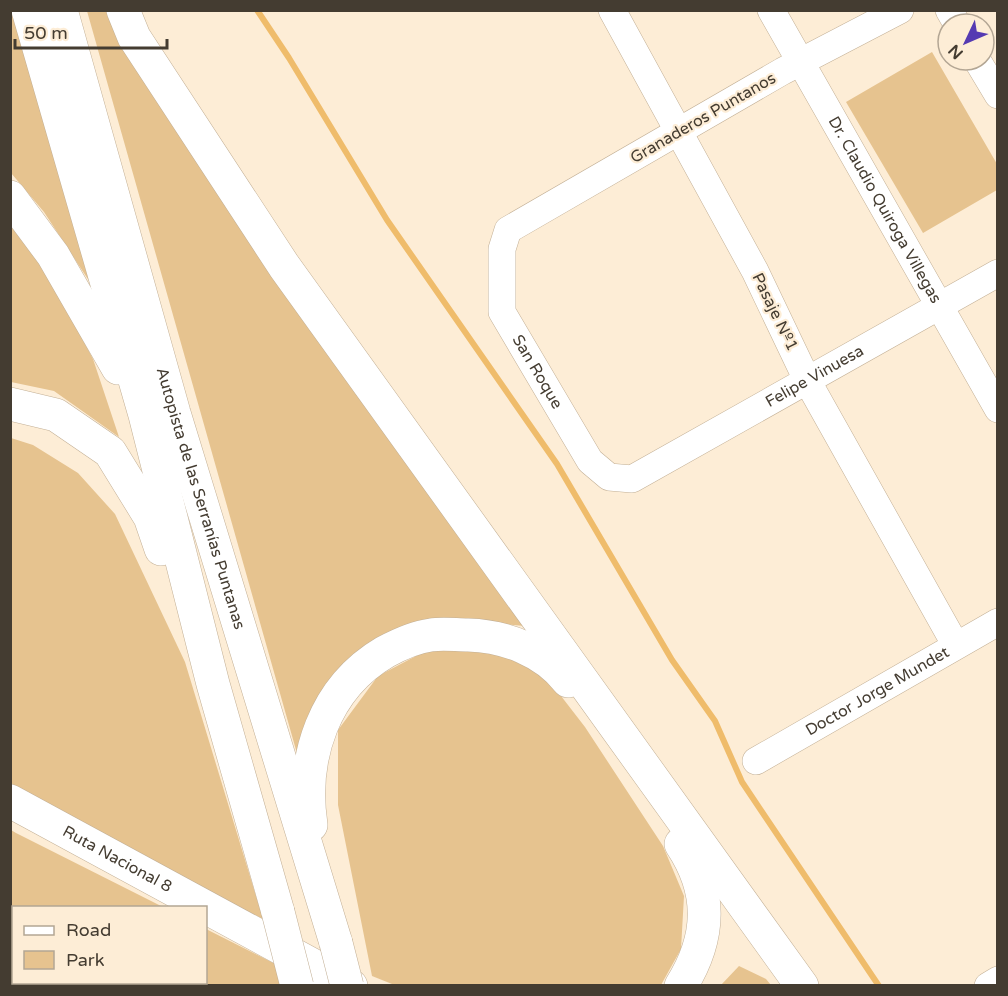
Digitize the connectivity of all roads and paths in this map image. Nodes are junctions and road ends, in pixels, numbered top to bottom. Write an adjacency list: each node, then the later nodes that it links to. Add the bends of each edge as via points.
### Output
1 (28, 10): 18 (highway, Autopista de las Serranías Puntanas)
2 (61, 10): 27 (highway, Autopista de las Serranías Puntanas, via 174,412)
3 (123, 10): 32 (highway, via 141,47 284,266)
4 (612, 10): 10 (street, Pasaje Nº1)
5 (771, 10): 7 (street, Dr. Claudio Quiroga Villegas)
6 (900, 10): 7 (street, Granaderos Puntanos)
7 (800, 63): 10 (street, Granaderos Puntanos); 14 (street, Dr. Claudio Quiroga Villegas)
8 (984, 72): 9 (street)
9 (998, 95)
10 (678, 133): 12 (street, Granaderos Puntanos); 15 (street, Pasaje Nº1, via 755,272)
11 (10, 197): 18 (highway, via 53,255)
12 (508, 230): 19 (street, San Roque, via 502,249 502,312 590,461 609,477)
13 (998, 273): 14 (street, Felipe Vinuesa)
14 (937, 306): 15 (street, Felipe Vinuesa); 17 (street, Dr. Claudio Quiroga Villegas)
15 (808, 382): 19 (street, Felipe Vinuesa); 21 (street, Pasaje Nº1)
16 (10, 404): 22 (highway, via 56,415 110,452 150,517)
17 (998, 409)
18 (145, 415): 22 (highway, Autopista de las Serranías Puntanas)
19 (632, 479)
20 (998, 622): 21 (street, Doctor Jorge Mundet)
21 (955, 644): 23 (street, Doctor Jorge Mundet)
22 (213, 684): 29 (highway, Autopista de las Serranías Puntanas, bridge)
23 (756, 760)
24 (10, 799): 25 (highway, Ruta Nacional 8)
25 (203, 906)
26 (207, 908): 30 (highway, Ruta Nacional 8)
27 (324, 910): 30 (highway, Autopista de las Serranías Puntanas, bridge); 31 (highway, via 309,808 315,739 327,712 366,663 397,645 430,635 486,635 533,652 561,671 593,711 686,852 702,894 705,930 702,945)
28 (998, 980): 33 (street)
29 (297, 986)
30 (349, 986)
31 (681, 986)
32 (802, 986)
33 (988, 986)

